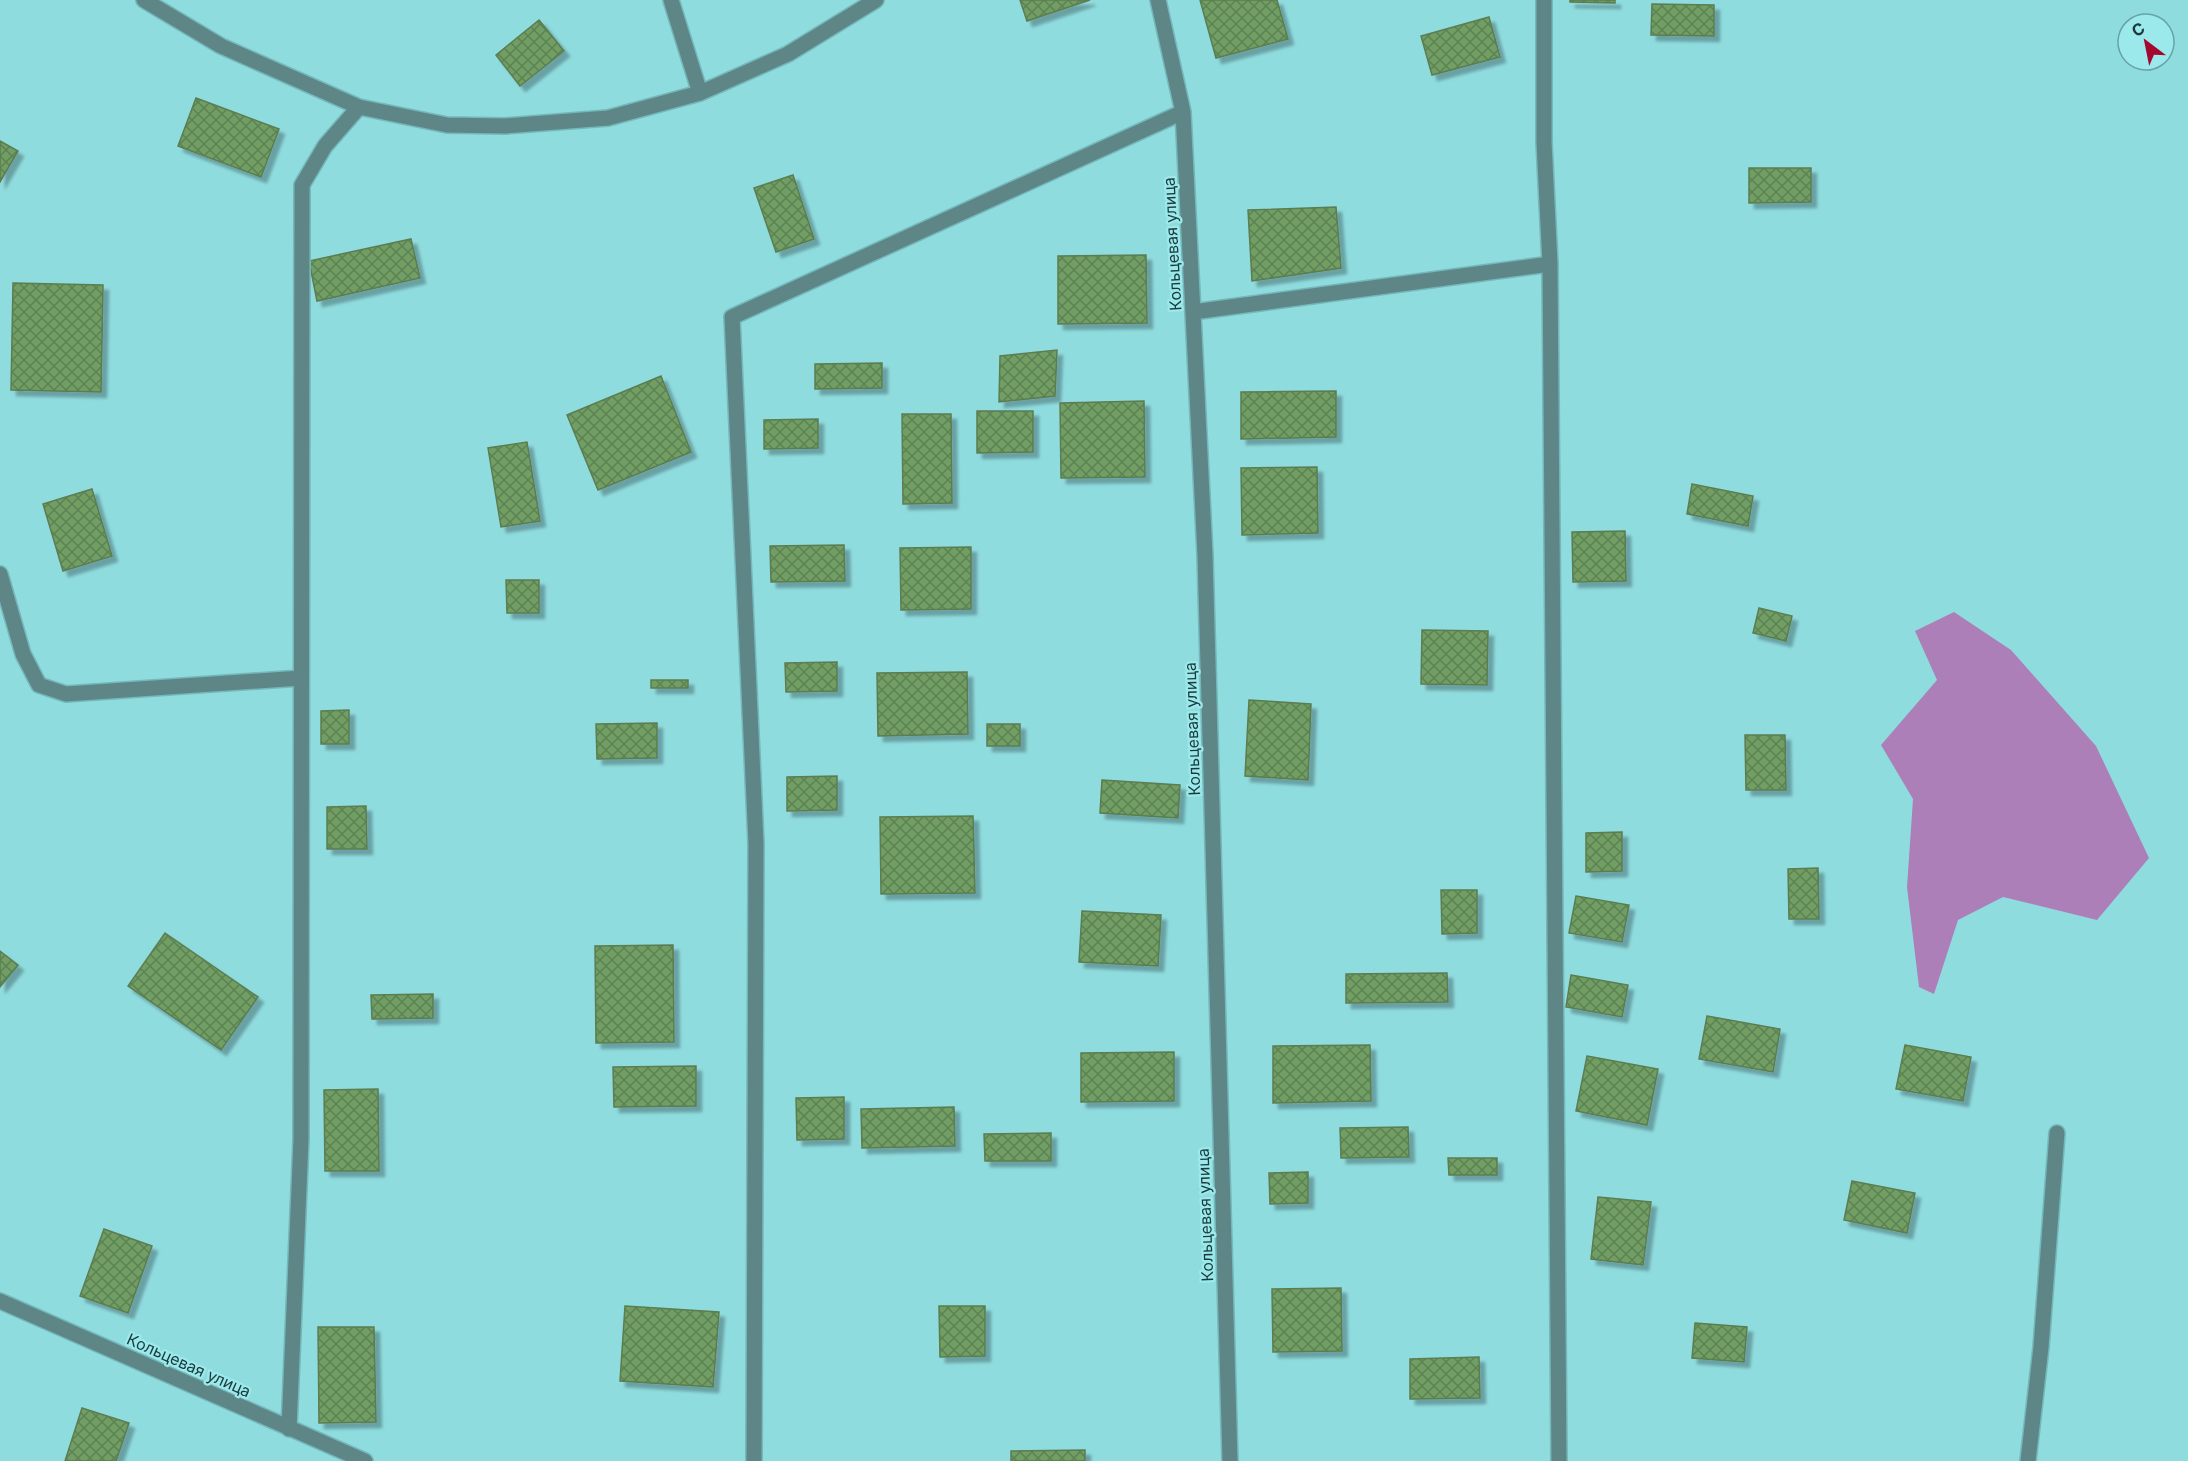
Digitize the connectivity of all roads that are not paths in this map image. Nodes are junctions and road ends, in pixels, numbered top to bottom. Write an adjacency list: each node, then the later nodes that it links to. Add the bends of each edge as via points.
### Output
1 (144, 0): 7 (street, via 221,46)
2 (671, 0): 6 (street)
3 (876, 0): 6 (street, via 788,54)
4 (1158, 0): 8 (street, Кольцевая улица)
5 (1544, 0): 9 (street, via 1544,142)
6 (700, 93): 7 (street, via 608,118 505,126 447,125)
7 (359, 106): 12 (street, via 325,147 302,185)
8 (1183, 112): 10 (street, Кольцевая улица); 17 (street, via 732,317 756,843)
9 (1550, 264): 10 (street); 19 (street)
10 (1193, 312): 18 (street, Кольцевая улица, via 1205,555)
11 (0, 574): 12 (street, via 23,654 39,685 66,694)
12 (301, 678): 15 (street, via 301,1140)
13 (2057, 1133): 20 (street)
14 (0, 1301): 15 (street, Кольцевая улица)
15 (289, 1429): 16 (street, Кольцевая улица)
16 (364, 1461)
17 (754, 1461)
18 (1230, 1461)
19 (1558, 1461)
20 (2028, 1461)

